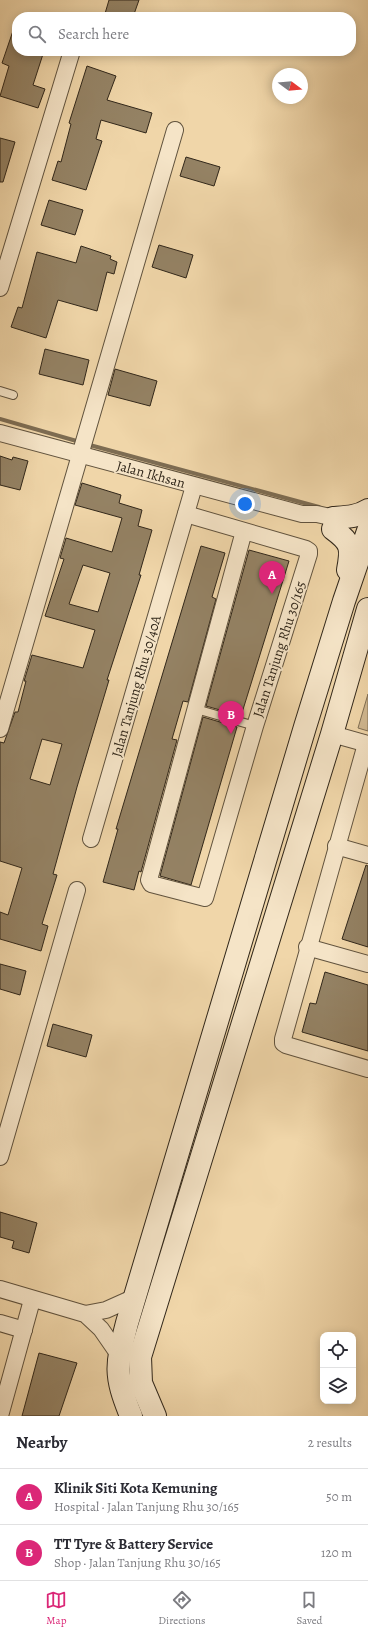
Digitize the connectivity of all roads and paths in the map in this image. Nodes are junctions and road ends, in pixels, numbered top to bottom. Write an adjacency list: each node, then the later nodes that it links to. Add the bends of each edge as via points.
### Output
1 (70, 56): 3 (street)
2 (175, 130): 7 (street)
3 (0, 288)
4 (0, 391): 5 (lane)
5 (12, 395)
6 (0, 434): 7 (street, Jalan Ikhsan)
7 (82, 445): 8 (street, Jalan Ikhsan); 18 (street)
8 (194, 486): 10 (street, Jalan Tanjung Rhu 30/40A); 11 (street, Jalan Ikhsan, via 302,514 315,523)
9 (368, 510): 11 (main road)
10 (186, 514): 12 (street); 21 (street, Jalan Tanjung Rhu 30/40A)
11 (333, 523): 13 (street, Jalan Ikhsan); 14 (main road, via 350,545)
12 (244, 531): 16 (street); 17 (street, Jalan Tanjung Rhu 30/165, via 309,551)
13 (367, 535): 14 (main road)
14 (344, 601): 30 (main road)
15 (368, 609): 19 (main road)
16 (196, 709): 17 (lane); 17 (street, Jalan Tanjung Rhu 30/165, via 148,880 151,884 205,898)
17 (254, 726)
18 (0, 729)
19 (332, 734): 20 (street); 38 (main road, via 140,1357 141,1383)
20 (367, 744): 22 (street)
21 (91, 839)
22 (336, 846): 23 (street); 25 (street)
23 (368, 855)
24 (77, 890): 28 (street)
25 (307, 947): 26 (street); 27 (street, via 283,1043)
26 (368, 964)
27 (368, 1069)
28 (0, 1158)
29 (0, 1289): 31 (street)
30 (135, 1297): 32 (street, via 113,1307); 35 (main road)
31 (32, 1300): 32 (street); 34 (street)
32 (84, 1314): 35 (street, via 101,1329)
33 (0, 1323): 34 (street)
34 (24, 1330): 36 (street)
35 (119, 1354): 37 (main road, via 117,1375 120,1390)
36 (0, 1416)
37 (131, 1416)
38 (155, 1416)

